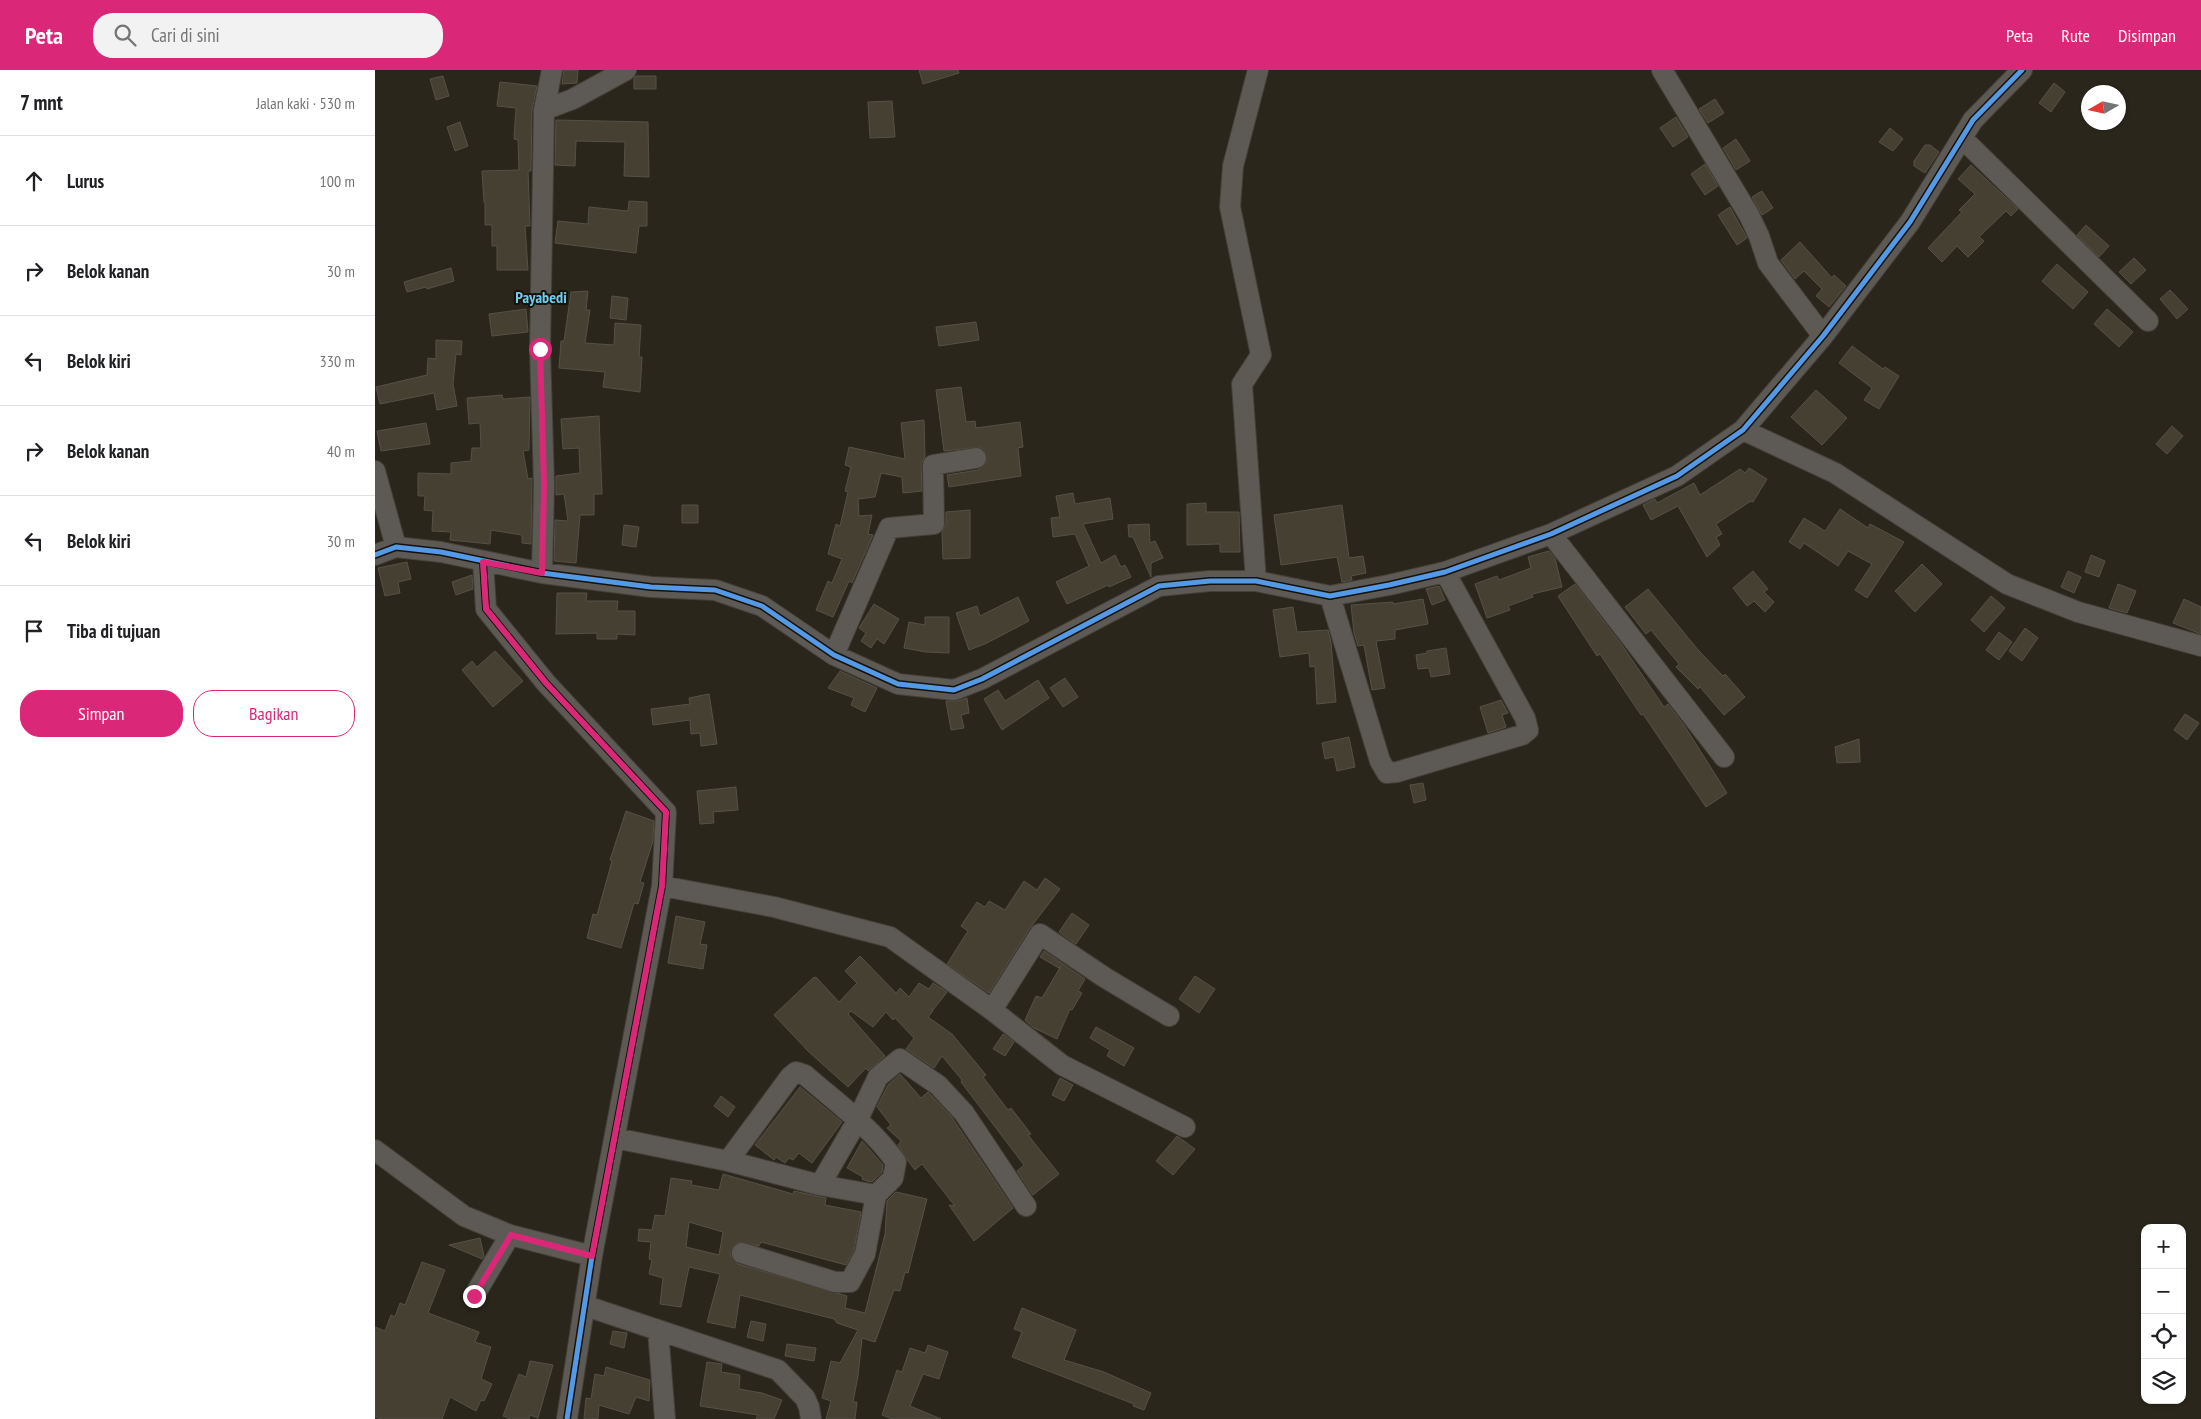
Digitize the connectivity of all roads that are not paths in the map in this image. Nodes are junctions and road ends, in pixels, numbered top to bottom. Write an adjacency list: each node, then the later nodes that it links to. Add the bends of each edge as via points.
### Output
1 (552, 70): 6 (street)
2 (626, 70): 6 (street, via 573,99)
3 (1258, 70): 19 (street, via 1233,166 1231,206 1261,355 1243,384)
4 (1662, 70): 9 (street, via 1749,215 1768,263)
5 (2022, 70): 7 (street, via 1973,120)
6 (544, 110): 18 (street, via 540,349 544,485)
7 (1962, 138): 8 (street); 9 (street, via 1910,222)
8 (2148, 321)
9 (1823, 336): 10 (street)
10 (1743, 430): 13 (street, via 1677,476); 21 (street, via 1835,473 2007,584 2078,612)
11 (976, 458): 22 (street, via 933,465 934,524 889,528)
12 (375, 471): 14 (street)
13 (1551, 534): 17 (street); 23 (street)
14 (396, 547): 15 (street); 16 (street, via 441,552)
15 (375, 555)
16 (483, 562): 18 (street); 24 (street, via 486,609 546,683 666,812)
17 (1445, 572): 20 (street); 20 (street, via 1525,718 1528,730 1522,735 1397,772 1387,773 1379,762)
18 (542, 573): 22 (street, via 651,587 715,590 762,606)
19 (1256, 581): 20 (street); 22 (street, via 1210,580 1159,586 1016,662 954,690 898,684)
20 (1330, 596)
21 (2201, 646)
22 (834, 655)
23 (1723, 757)
24 (662, 886): 25 (street, via 774,907 890,937); 29 (street)
25 (992, 1010): 26 (street, via 1040,934); 28 (street, via 1062,1065)
26 (1169, 1016)
27 (857, 1122): 31 (street, via 805,1075 796,1072); 32 (street); 33 (street, via 885,1146 895,1162 893,1178); 34 (street, via 878,1077 900,1059 938,1084 964,1113)
28 (1185, 1127)
29 (615, 1138): 31 (street); 37 (street)
30 (375, 1150): 35 (street, via 464,1216)
31 (728, 1161): 32 (street)
32 (820, 1185): 33 (street)
33 (875, 1195): 36 (street, via 865,1254 850,1282 835,1282)
34 (1026, 1206)
35 (511, 1235): 37 (street); 38 (street)
36 (742, 1253)
37 (592, 1256): 39 (street)
38 (474, 1296)
39 (586, 1306): 40 (street); 41 (street)
40 (658, 1330): 42 (street); 43 (street, via 778,1370 805,1398)
41 (567, 1419)
42 (665, 1419)
43 (811, 1419)

